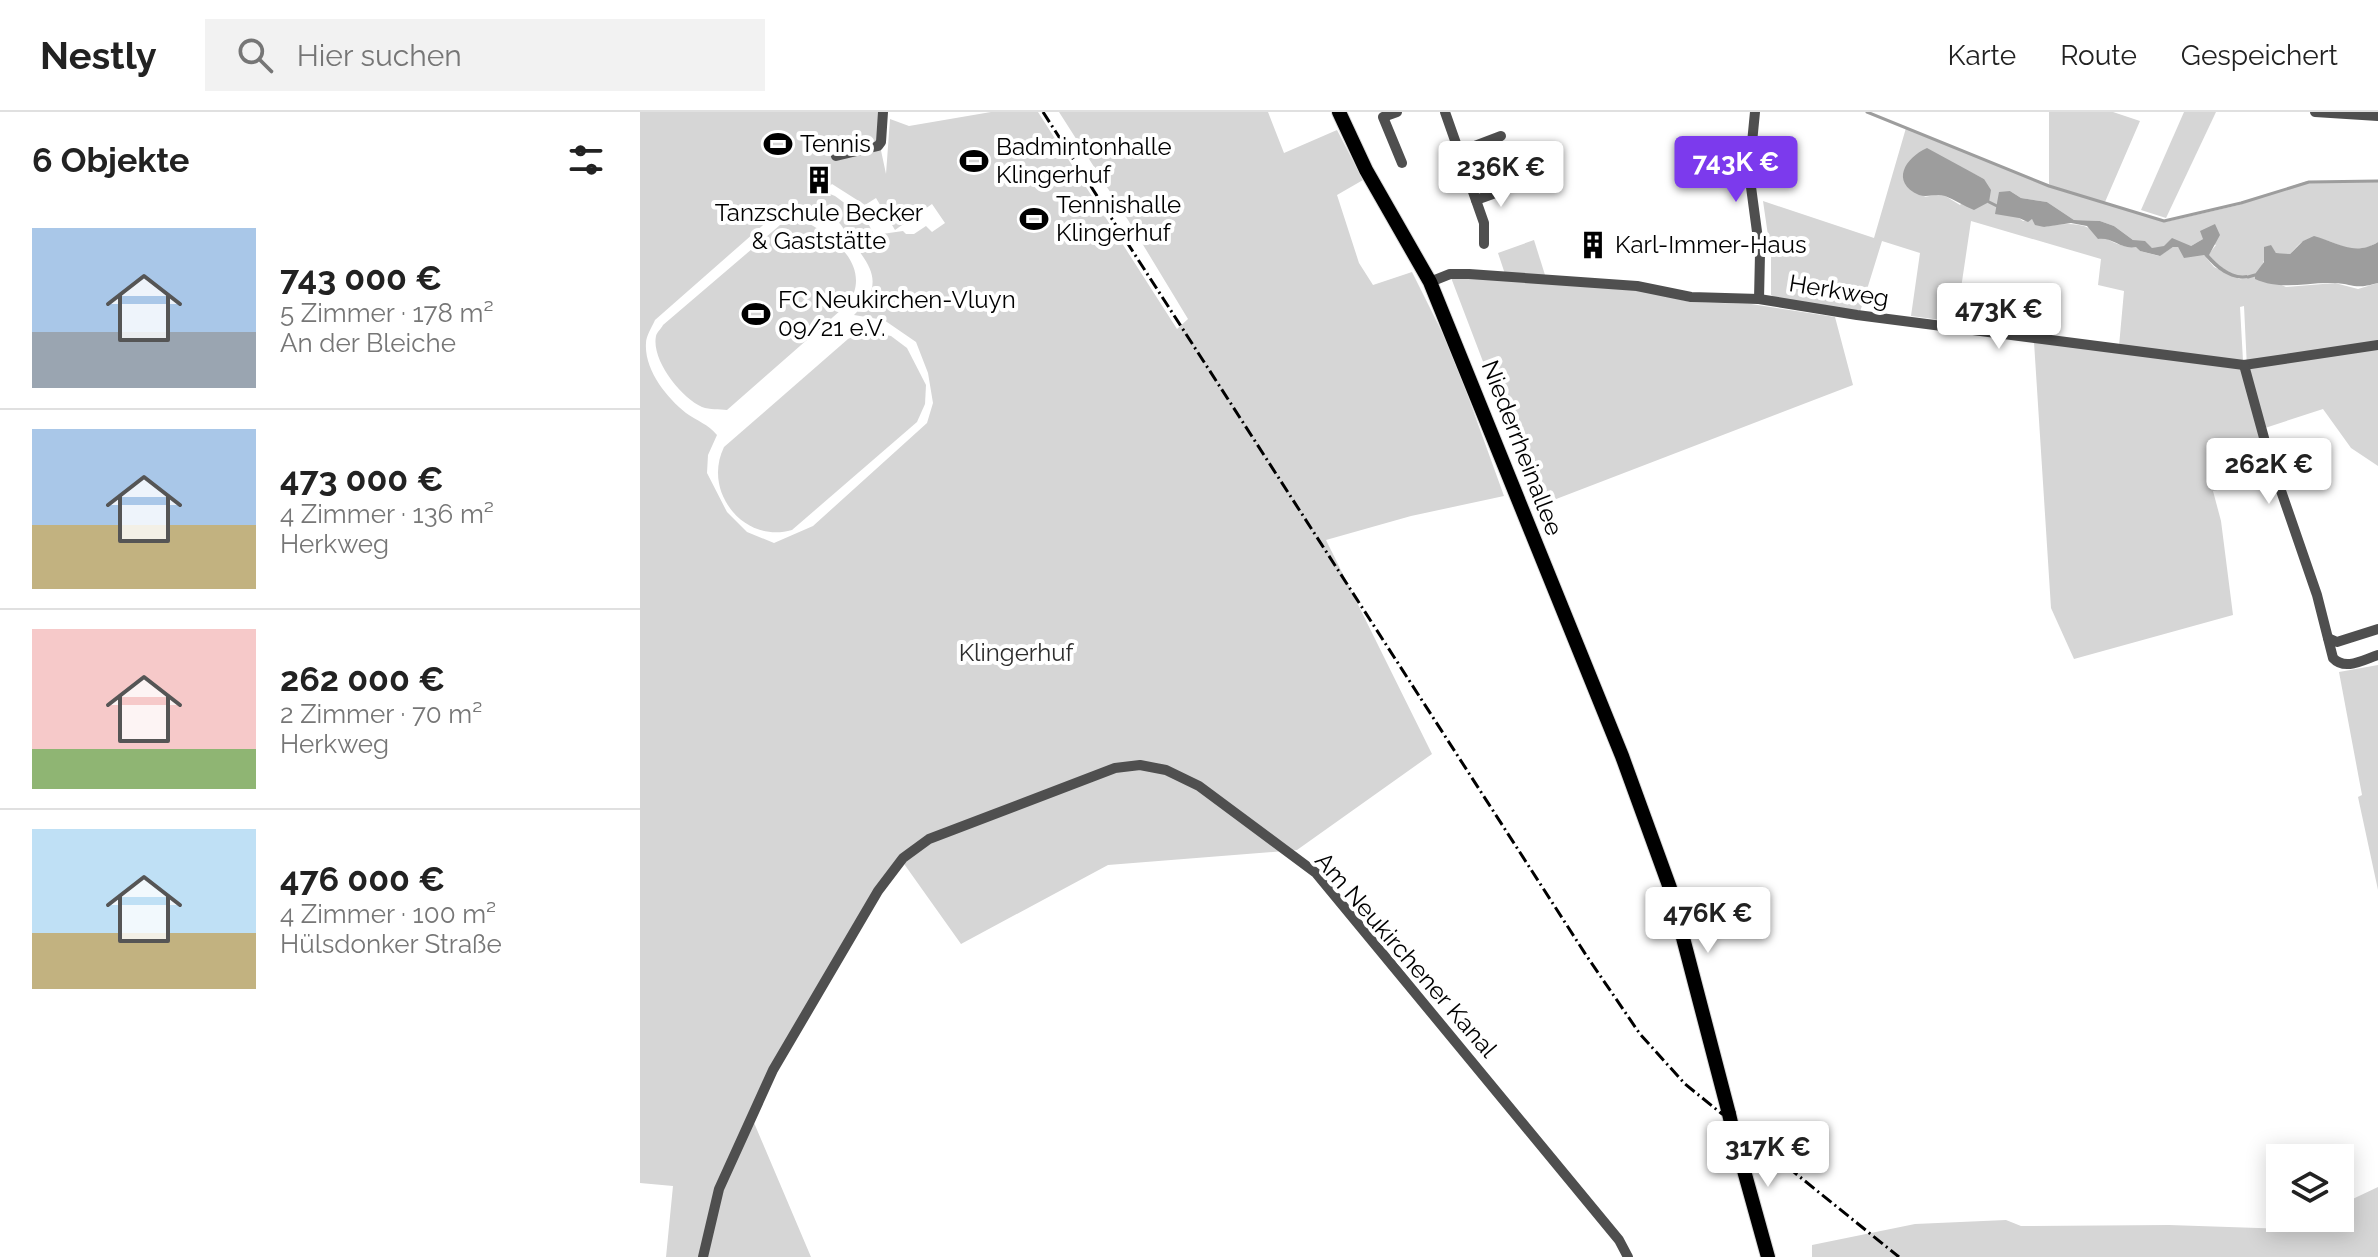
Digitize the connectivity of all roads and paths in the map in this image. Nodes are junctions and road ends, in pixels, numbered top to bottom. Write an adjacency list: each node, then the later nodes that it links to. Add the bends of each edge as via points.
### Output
1 (883, 112): 10 (street, via 878,146)
2 (1339, 112): 15 (main road, Niederrheinallee)
3 (1397, 112): 11 (street, via 1383,117)
4 (1445, 112): 9 (street)
5 (1755, 112): 16 (street, via 1751,164)
6 (2315, 112): 7 (street)
7 (2378, 116)
8 (1501, 136): 9 (street)
9 (1459, 152): 13 (street)
10 (836, 156)
11 (1402, 163)
12 (1515, 186): 13 (street)
13 (1476, 200): 14 (street)
14 (1484, 244)
15 (1430, 282): 16 (street, Herkweg, via 1469,274); 24 (main road, Niederrheinallee, bridge, via 1670,888)
16 (1759, 299): 18 (street, Herkweg)
17 (2378, 345): 18 (street, Herkweg)
18 (2244, 365): 20 (street)
19 (2378, 629): 20 (street, via 2337,642)
20 (2328, 638): 21 (street, via 2333,658 2341,664)
21 (2378, 655)
22 (703, 1257): 23 (street, Am Neukirchener Kanal, via 719,1189 773,1070 903,858 929,839 1115,768 1140,765 1166,770 1199,786 1316,873)
23 (1628, 1257)
24 (1768, 1257)

